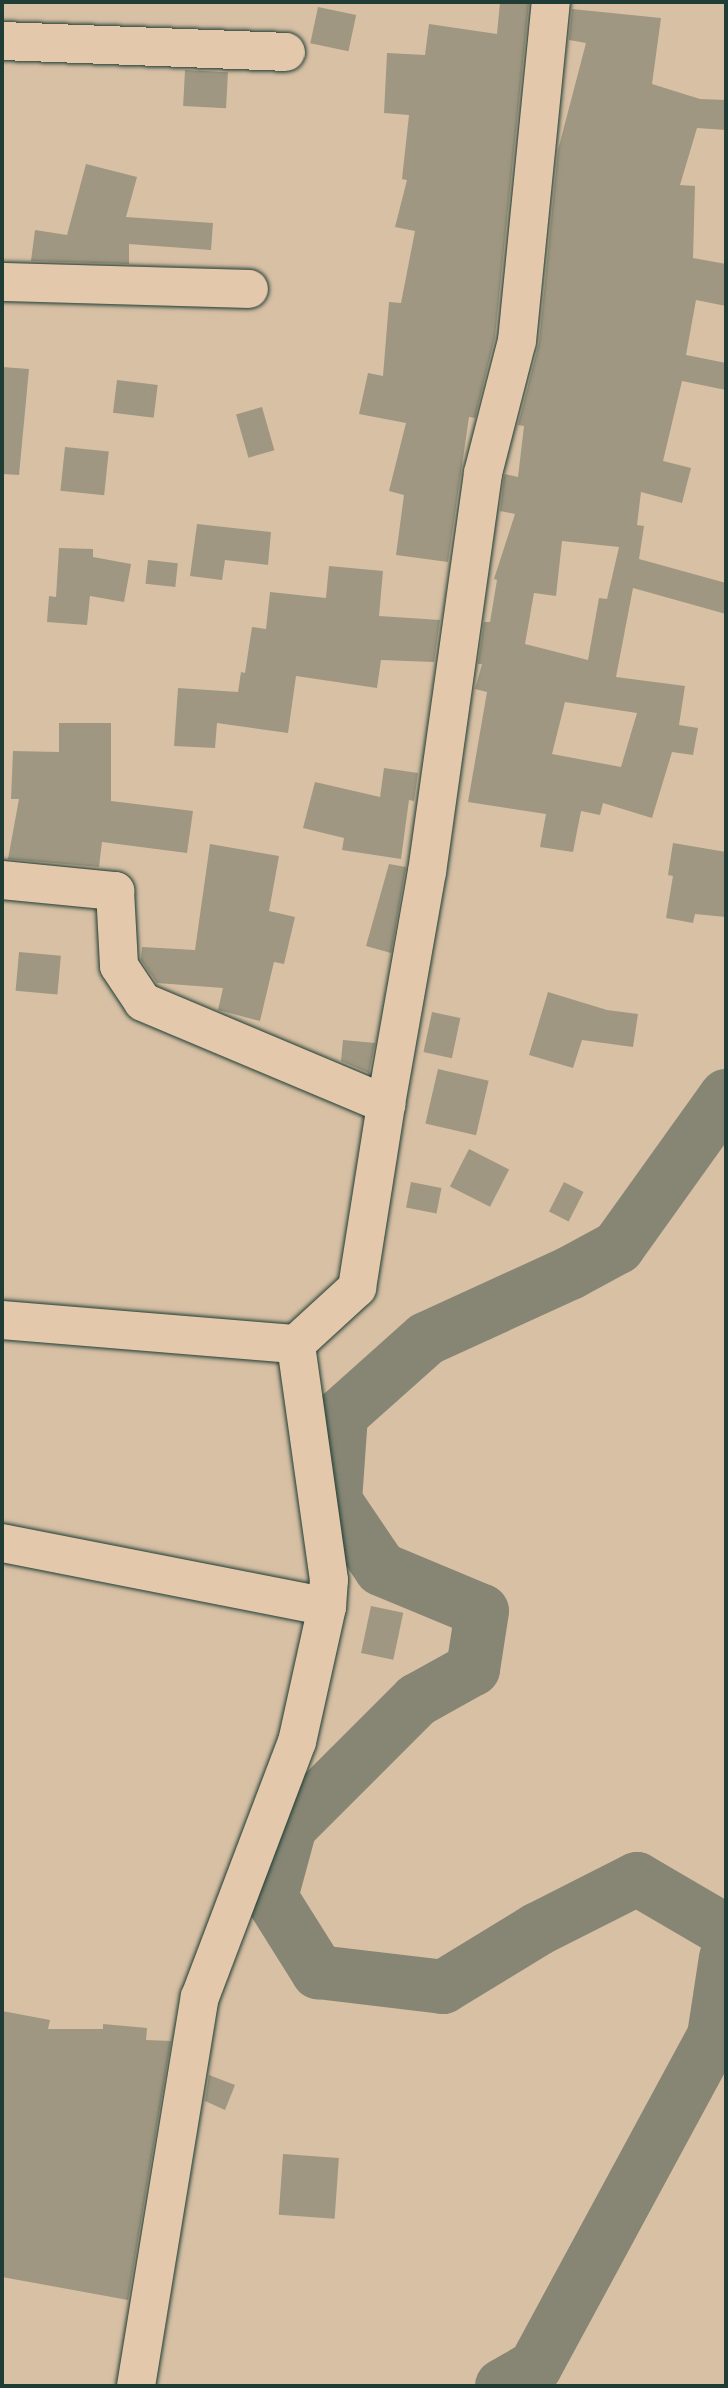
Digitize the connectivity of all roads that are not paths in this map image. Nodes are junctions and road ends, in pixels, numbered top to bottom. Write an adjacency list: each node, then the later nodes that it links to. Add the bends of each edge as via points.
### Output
1 (551, 2): 7 (street, via 517,341 483,472 427,872)
2 (2, 41): 3 (street)
3 (286, 52)
4 (2, 282): 5 (street)
5 (249, 289)
6 (2, 880): 7 (street, via 115,891 119,966 143,1002)
7 (386, 1104): 9 (street, via 357,1288)
8 (2, 1320): 9 (street)
9 (296, 1344): 11 (street, via 329,1580)
10 (2, 1543): 11 (street)
11 (327, 1607): 12 (street, via 297,1742 200,1997)
12 (136, 2386)

